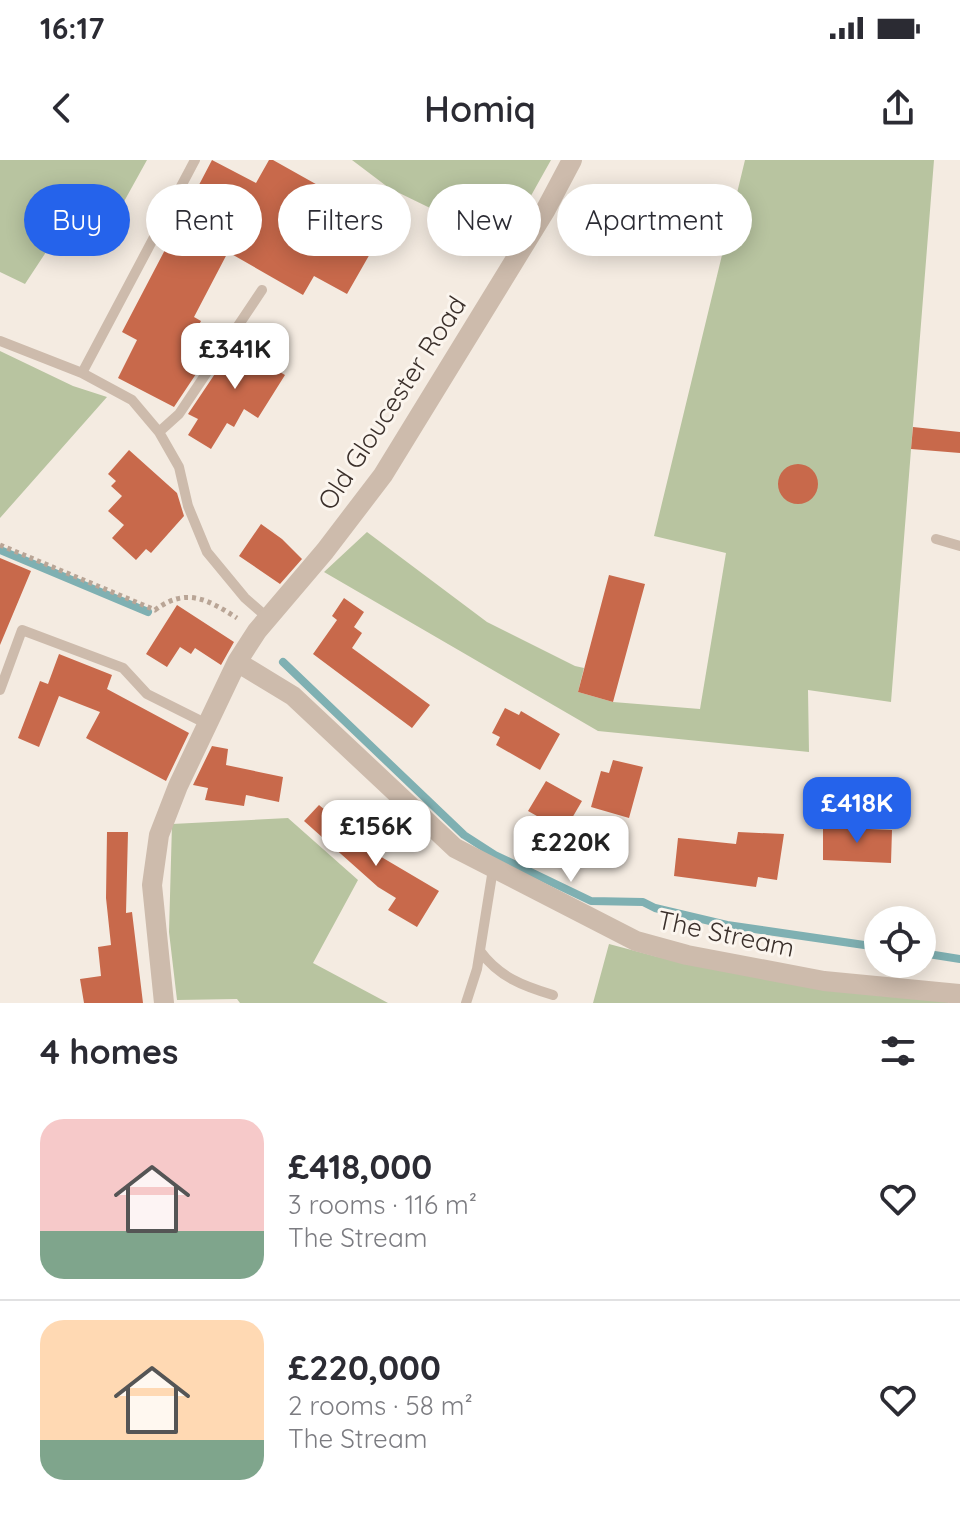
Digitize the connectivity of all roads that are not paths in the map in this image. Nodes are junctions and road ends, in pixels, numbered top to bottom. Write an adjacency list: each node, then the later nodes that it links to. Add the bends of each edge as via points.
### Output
1 (195, 160): 5 (lane)
2 (572, 160): 9 (street, Old Gloucester Road, via 383,475)
3 (262, 290): 6 (lane, via 179,414)
4 (0, 341): 5 (lane)
5 (82, 373): 6 (lane, via 132,400)
6 (159, 432): 9 (lane, via 179,467 207,552)
7 (936, 539): 8 (lane)
8 (960, 546)
9 (263, 625): 10 (street, Old Gloucester Road)
10 (237, 662): 12 (street, Old Gloucester Road); 13 (street, The Stream, via 293,696 455,848)
11 (0, 690): 12 (lane, via 22,630 123,668 147,694)
12 (207, 724): 17 (street, Old Gloucester Road, via 159,835 152,885)
13 (493, 869): 14 (lane); 15 (street, The Stream, via 636,941 687,955 824,981)
14 (480, 951): 16 (lane, via 504,977); 18 (lane)
15 (960, 994)
16 (553, 995)
17 (164, 1003)
18 (466, 1003)

